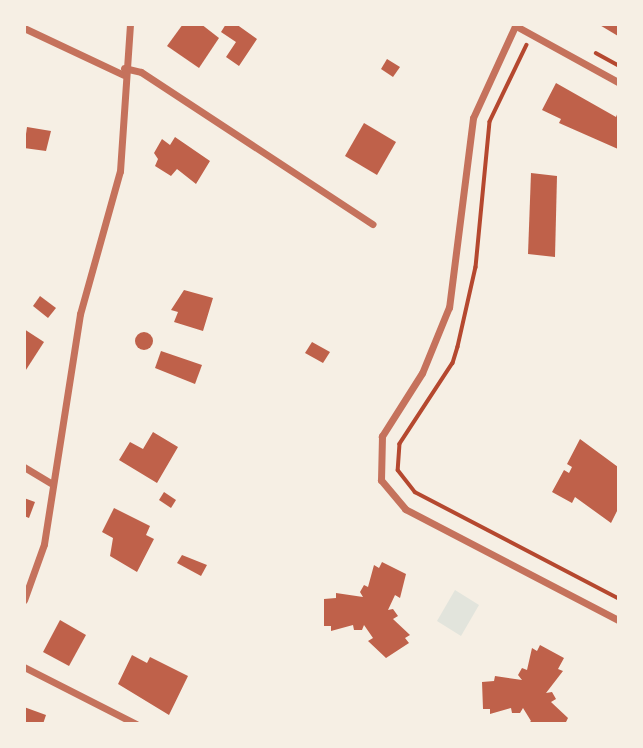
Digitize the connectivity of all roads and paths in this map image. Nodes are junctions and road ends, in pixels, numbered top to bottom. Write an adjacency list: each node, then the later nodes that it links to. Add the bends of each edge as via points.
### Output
1 (131, 24): 5 (street)
2 (516, 25): 4 (street); 12 (street, via 473,118 449,307 422,373 382,436 381,480 405,509)
3 (24, 28): 5 (street)
4 (533, 35): 6 (street); 10 (path, via 489,122 476,267 453,363 400,444 398,470 415,492)
5 (124, 72): 7 (street, via 141,72); 9 (street, via 120,171 80,314)
6 (618, 82)
7 (372, 224)
8 (24, 467): 9 (street)
9 (52, 484): 11 (street, via 44,544)
10 (618, 598)
11 (24, 600)
12 (618, 620)
13 (24, 667): 14 (street)
14 (136, 723)

